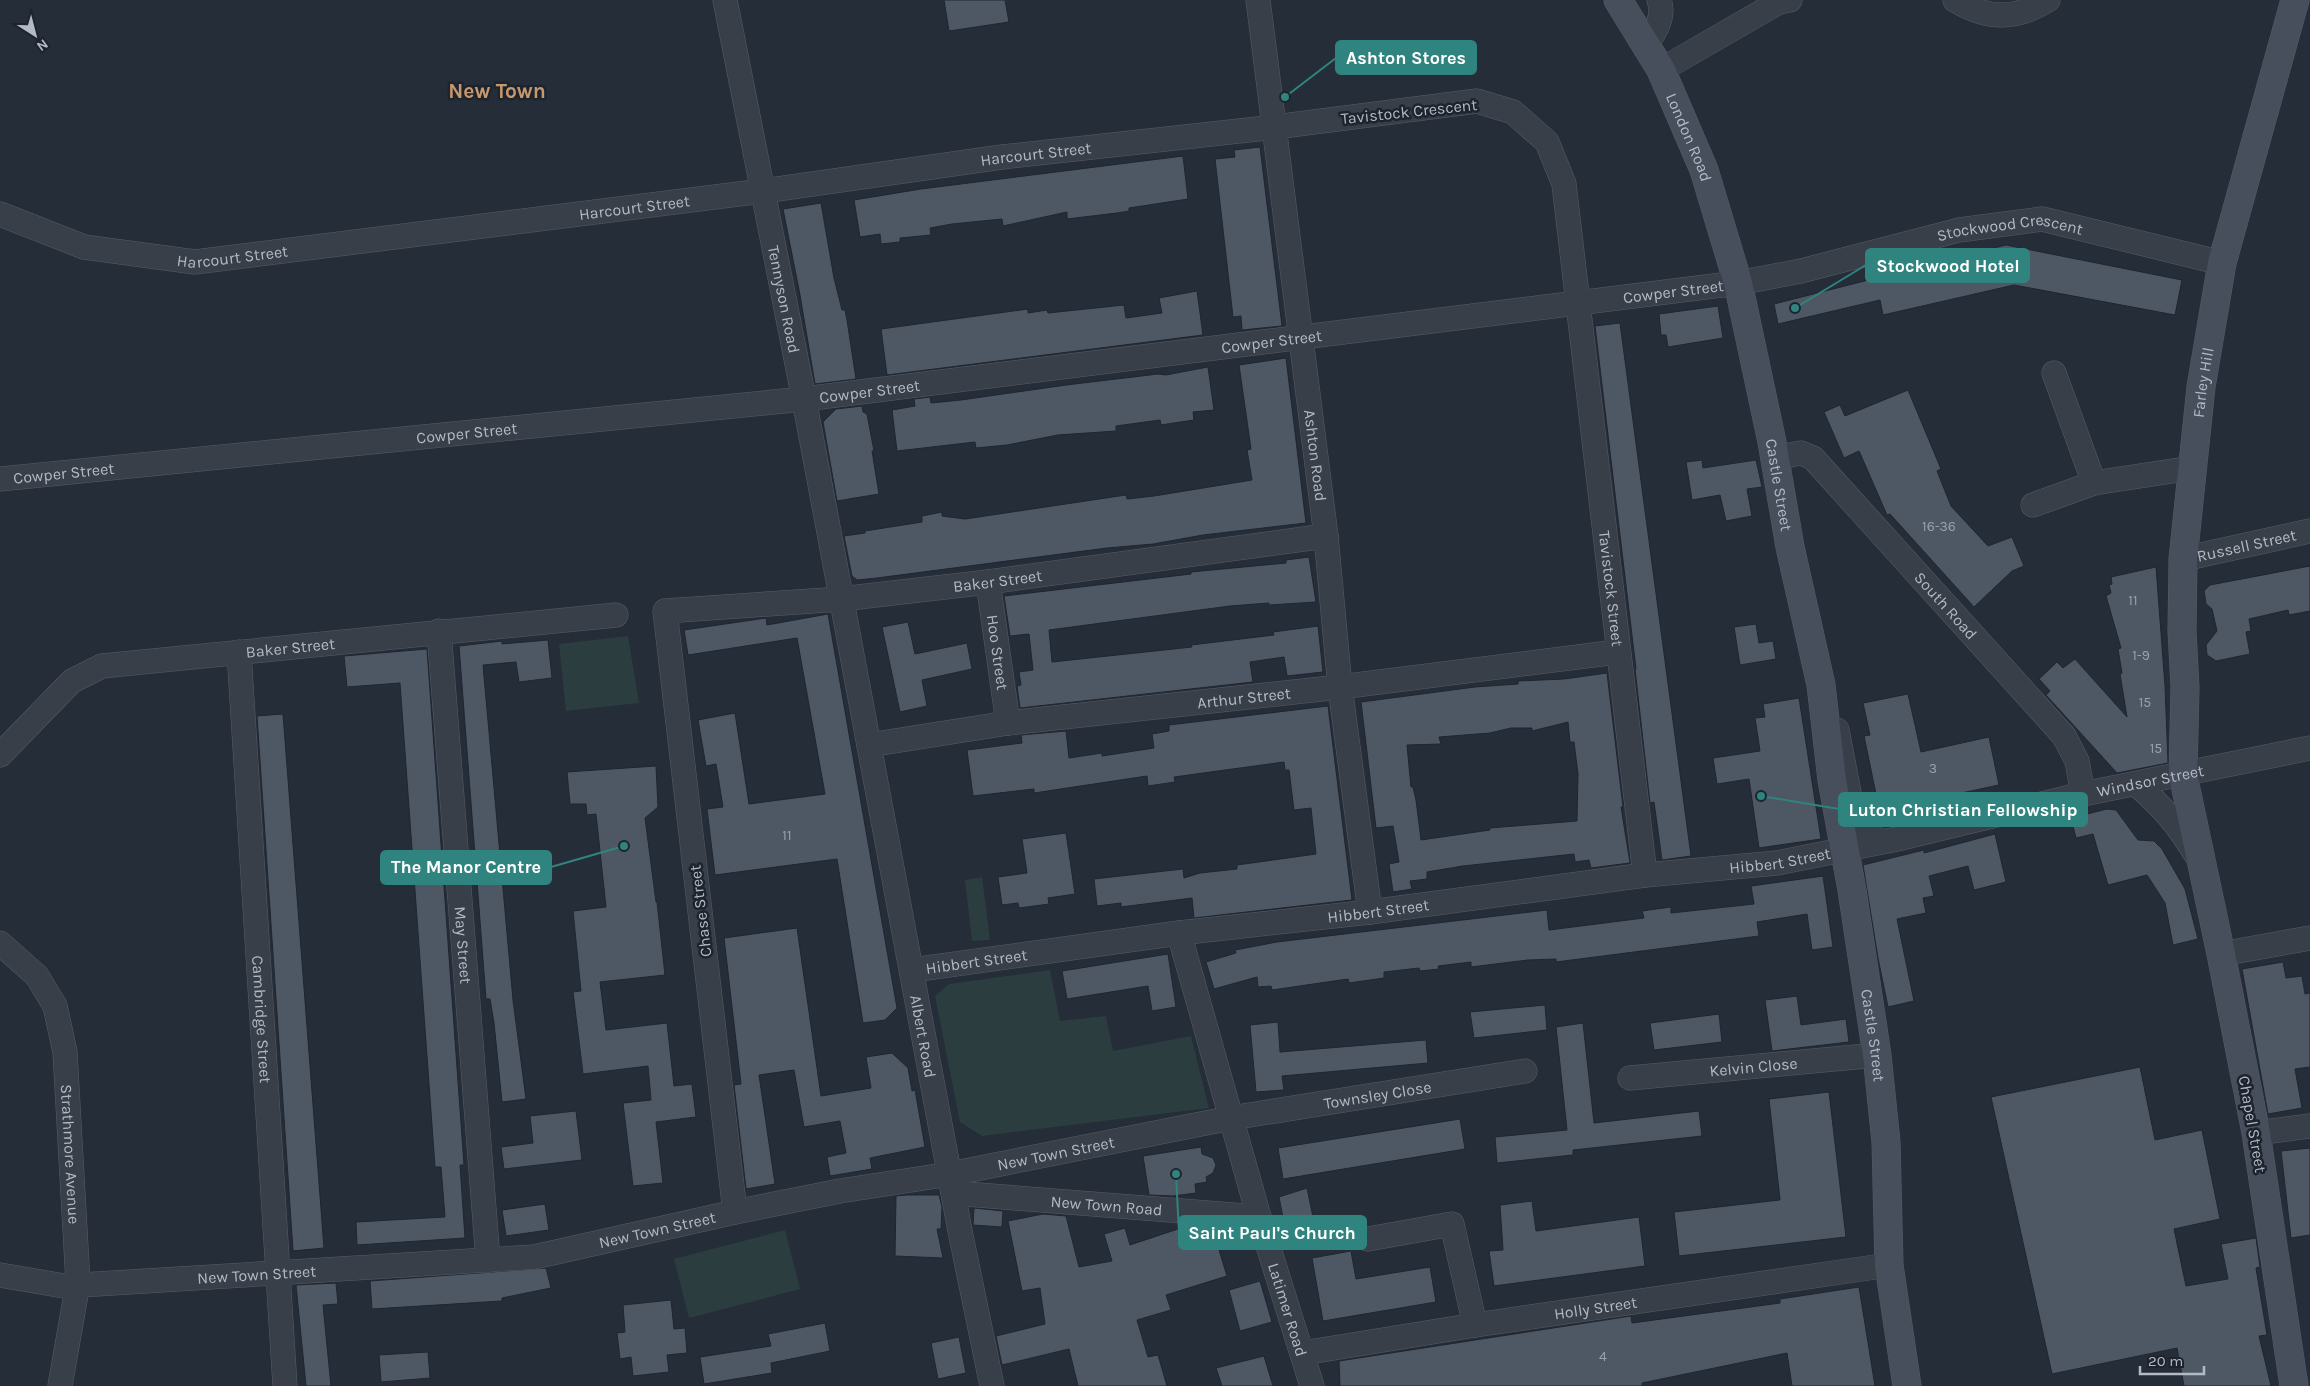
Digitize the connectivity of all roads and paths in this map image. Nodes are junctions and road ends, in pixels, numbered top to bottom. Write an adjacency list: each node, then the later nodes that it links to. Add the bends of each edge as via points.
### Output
1 (725, 0): 12 (street, Tennyson Road)
2 (1258, 0): 11 (street, Ashton Road)
3 (1618, 0): 9 (street, London Road)
4 (1659, 0): 9 (street, via 1662,8 1656,31)
5 (1790, 0): 10 (street, via 1780,2)
6 (1956, 0): 7 (street, via 1981,13 2008,15 2030,11)
7 (2048, 0)
8 (2295, 0): 14 (street, Farley Hill)
9 (1646, 44): 10 (street, London Road)
10 (1661, 70): 15 (street, London Road, via 1704,170)
11 (1275, 127): 12 (street, Harcourt Street, via 1002,157); 16 (street, Tavistock Crescent, via 1477,101 1513,112 1547,142 1564,184); 17 (street, Ashton Road)
12 (762, 191): 13 (street, Harcourt Street, via 195,262 84,246); 19 (street, Tennyson Road)
13 (0, 214)
14 (2222, 263): 15 (street, Stockwood Crescent, via 2042,220 1959,230 1802,271); 21 (street, Farley Hill, via 2201,387)
15 (1738, 283): 16 (street, Cowper Street); 20 (street, Castle Street)
16 (1577, 303): 17 (street, Cowper Street); 34 (street, Tavistock Street)
17 (1301, 337): 19 (street, Cowper Street); 26 (street, Ashton Road)
18 (2054, 373): 23 (street)
19 (804, 399): 22 (street, Cowper Street); 29 (street, Tennyson Road)
20 (1774, 458): 35 (street, Castle Street); 43 (street, South Road, via 1801,453 1813,458 2064,736 2077,761)
21 (2192, 468): 23 (street); 27 (street, Farley Hill)
22 (0, 479)
23 (2094, 483): 24 (street)
24 (2033, 505)
25 (2310, 531): 27 (street, Russell Street)
26 (1326, 536): 28 (street, Baker Street); 36 (street, Ashton Road)
27 (2183, 559): 41 (street, Farley Hill)
28 (988, 582): 29 (street, Baker Street); 37 (street, Hoo Street)
29 (841, 599): 30 (street, Baker Street); 38 (street, Albert Road)
30 (666, 611): 61 (street, Chase Street)
31 (616, 615): 32 (street, Baker Street)
32 (439, 632): 33 (street, Baker Street); 64 (street, May Street)
33 (239, 652): 40 (street, Baker Street, via 102,666 72,681); 66 (street, Cambridge Street)
34 (1618, 652): 36 (street, Arthur Street); 47 (street, Tavistock Street)
35 (1821, 686): 44 (street, Castle Street, via 1831,706 1854,819); 45 (street, Castle Street, via 1832,780)
36 (1340, 688): 37 (street, Arthur Street); 48 (street, Ashton Road)
37 (1008, 723): 38 (street, Arthur Street)
38 (869, 746): 53 (street, Albert Road)
39 (2310, 748): 41 (street, Windsor Street)
40 (0, 754)
41 (2183, 775): 42 (street, Windsor Street); 46 (street, Chapel Street)
42 (2136, 784): 43 (street, Windsor Street); 46 (street, Chapel Street, via 2176,822)
43 (2083, 794): 44 (street, Windsor Street)
44 (1880, 842): 45 (street, Windsor Street)
45 (1845, 849): 47 (street, Hibbert Street, via 1777,863); 54 (street, Castle Street)
46 (2202, 864): 52 (street, Chapel Street)
47 (1645, 875): 48 (street, Hibbert Street)
48 (1370, 912): 49 (street, Hibbert Street)
49 (1179, 933): 53 (street, Hibbert Street); 57 (street, Latimer Road)
50 (2310, 938): 52 (street)
51 (0, 943): 68 (street, Strathmore Avenue, via 37,976 55,1006 65,1052)
52 (2221, 954): 59 (street, Chapel Street)
53 (912, 970): 60 (street, Albert Road)
54 (1877, 1055): 56 (street, Kelvin Close); 65 (street, Castle Street, via 1886,1142)
55 (1525, 1071): 57 (street, Townsley Close)
56 (1630, 1078)
57 (1231, 1118): 60 (street, New Town Street); 62 (street, Latimer Road)
58 (2310, 1126): 59 (street)
59 (2256, 1133): 76 (street, Chapel Street)
60 (952, 1184): 61 (street, New Town Street, via 840,1191); 62 (street, New Town Road); 73 (street, Albert Road)
61 (735, 1212): 64 (street, New Town Street, via 543,1256)
62 (1259, 1217): 70 (street, Latimer Road)
63 (1368, 1239): 69 (street, via 1452,1224)
64 (488, 1260): 66 (street, New Town Street)
65 (1889, 1265): 69 (street, Holly Street); 75 (street, Castle Street)
66 (278, 1271): 68 (street, New Town Street); 72 (street, Cambridge Street)
67 (0, 1275): 68 (street, New Town Street, via 64,1286)
68 (78, 1284): 71 (street, Strathmore Avenue)
69 (1475, 1325): 70 (street, Holly Street)
70 (1303, 1353): 74 (street, Latimer Road)
71 (60, 1386)
72 (285, 1386)
73 (992, 1386)
74 (1312, 1386)
75 (1907, 1386)
76 (2294, 1386)

